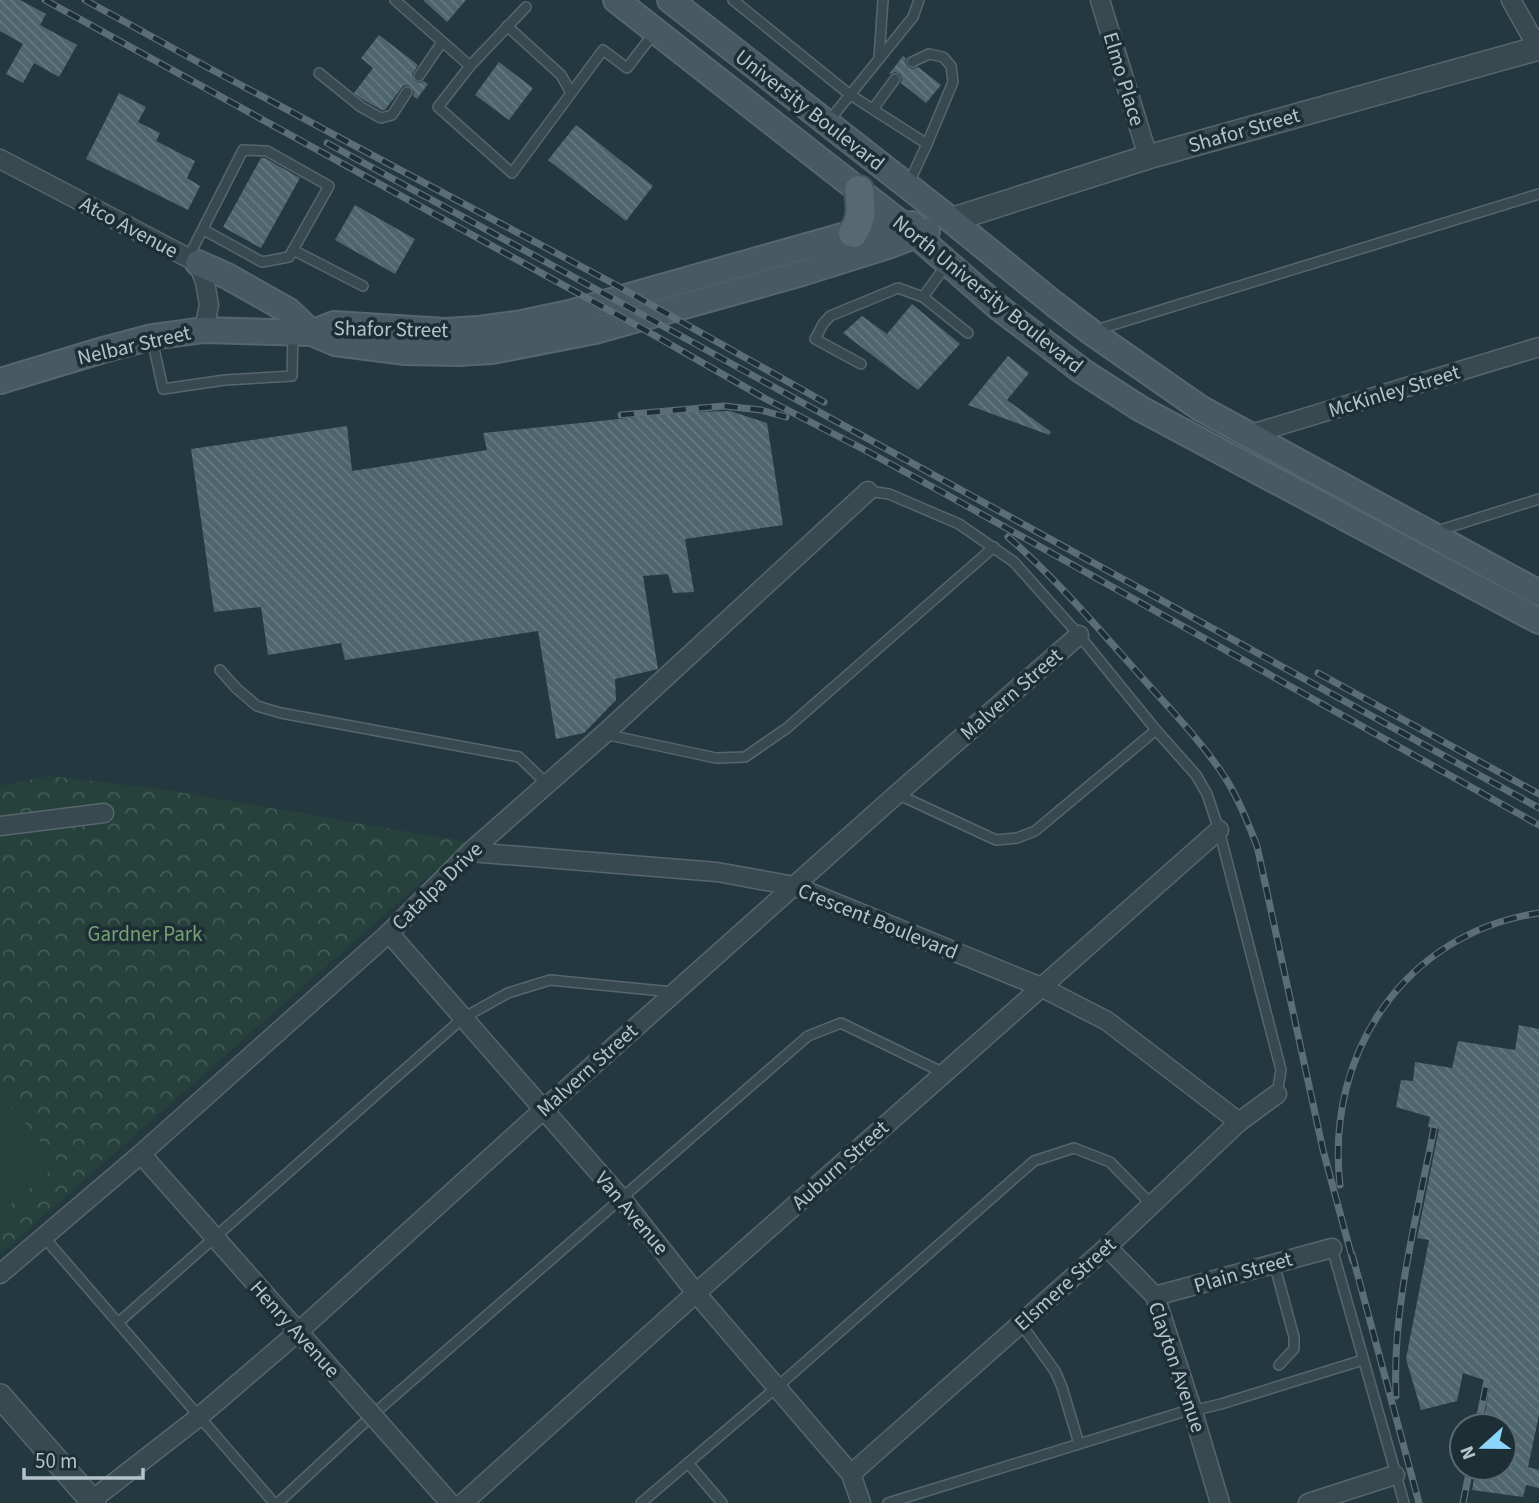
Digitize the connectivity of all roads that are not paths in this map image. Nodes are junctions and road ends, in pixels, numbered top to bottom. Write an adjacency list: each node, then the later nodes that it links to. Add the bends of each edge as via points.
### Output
1 (395, 0): 12 (lane)
2 (616, 0): 11 (main road, North University Boulevard)
3 (670, 0): 24 (main road, University Boulevard)
4 (733, 0): 22 (lane)
5 (883, 0): 14 (lane)
6 (919, 0): 14 (lane, via 913,17)
7 (1100, 0): 26 (street, Elmo Place)
8 (1511, 0): 13 (street)
9 (526, 7): 10 (lane)
10 (508, 26): 16 (lane); 21 (lane, via 561,75)
11 (655, 32): 21 (lane, via 627,68 603,50); 29 (main road, North University Boulevard)
12 (442, 42): 16 (lane); 18 (lane)
13 (1539, 49): 26 (street, Shafor Street)
14 (879, 58): 22 (lane)
15 (912, 62): 25 (lane, via 929,54 943,57 951,66 953,82)
16 (470, 66): 21 (lane, via 438,107 512,173)
17 (319, 73): 20 (lane, via 381,118 392,115)
18 (419, 76)
19 (895, 79): 23 (lane)
20 (407, 92)
21 (571, 93)
22 (849, 93): 23 (lane); 24 (lane)
23 (873, 109): 25 (lane)
24 (827, 124): 28 (main road, University Boulevard)
25 (927, 144): 28 (lane)
26 (1148, 157): 31 (street, Shafor Street)
27 (0, 159): 36 (street, Atco Avenue)
28 (908, 187): 31 (main road, University Boulevard)
29 (859, 190): 33 (main road, North University Boulevard); 34 (main road, via 862,211)
30 (1539, 194): 42 (lane)
31 (951, 220): 33 (main road, Shafor Street); 42 (main road, North University Boulevard)
32 (204, 230): 35 (lane, via 262,262 289,257); 35 (lane, via 243,150 267,151 329,186); 36 (lane)
33 (910, 230): 34 (main road, Shafor Street); 37 (main road, North University Boulevard); 41 (main road, Shafor Street, via 802,273 595,331 492,351 405,352 335,343)
34 (853, 233): 41 (main road, Shafor Street, via 522,323 445,331 334,324)
35 (293, 250): 38 (lane)
36 (193, 261): 40 (street, Atco Avenue, via 205,282 209,305); 41 (main road, via 289,311)
37 (948, 262): 39 (lane); 54 (main road, North University Boulevard, via 1008,315 1141,409)
38 (363, 286)
39 (923, 297): 43 (lane); 46 (lane, via 898,288 830,316 815,339)
40 (204, 330): 41 (main road, Nelbar Street); 44 (main road, Nelbar Street)
41 (302, 332): 44 (lane, via 292,376 163,389)
42 (1091, 332): 48 (main road, North University Boulevard, via 1200,408)
43 (968, 333)
44 (152, 337): 47 (main road, Nelbar Street)
45 (1539, 347): 48 (street, McKinley Street)
46 (861, 364)
47 (0, 381)
48 (1248, 435): 51 (main road, North University Boulevard)
49 (868, 492): 52 (lane, via 889,494 959,524); 58 (street, Catalpa Drive)
50 (1539, 499): 51 (lane)
51 (1430, 533): 53 (main road, North University Boulevard)
52 (994, 547): 55 (lane, via 1014,562); 58 (lane, via 787,728 746,757 716,758)
53 (1539, 593)
54 (1539, 621)
55 (1079, 635): 57 (lane); 60 (street, Malvern Street)
56 (220, 670): 59 (lane, via 257,706 519,757)
57 (1156, 730): 60 (lane, via 1035,831 1017,838 996,840); 63 (lane, via 1196,775)
58 (604, 734): 59 (street, Catalpa Drive)
59 (547, 784): 64 (street, Catalpa Drive)
60 (897, 794): 65 (street, Malvern Street)
61 (104, 813): 62 (street)
62 (0, 826)
63 (1219, 830): 67 (street, Auburn Street); 71 (lane, via 1281,1070)
64 (470, 852): 65 (street, Crescent Boulevard, via 717,872); 66 (street, Catalpa Drive)
65 (794, 886): 67 (street, Crescent Boulevard); 68 (street, Malvern Street)
66 (389, 933): 69 (street, Van Avenue); 74 (street, Catalpa Drive)
67 (1041, 988): 70 (street, Auburn Street); 73 (street, Crescent Boulevard, via 1107,1021)
68 (675, 992): 69 (lane, via 550,980 508,993); 72 (street, Malvern Street)
69 (463, 1018): 72 (street, Van Avenue); 78 (lane)
70 (944, 1073): 75 (lane, via 841,1023 808,1036); 83 (street, Auburn Street)
71 (1277, 1094): 73 (street, Elsmere Street)
72 (543, 1110): 75 (street, Van Avenue); 87 (street, Malvern Street)
73 (1240, 1122): 76 (street, Elsmere Street)
74 (141, 1154): 77 (street, Catalpa Drive); 78 (street, Henry Avenue)
75 (622, 1199): 83 (street, Van Avenue); 99 (lane)
76 (1152, 1205): 79 (street, Elsmere Street); 90 (lane, via 1110,1162 1074,1148 1034,1161)
77 (43, 1236): 82 (street, Catalpa Drive); 85 (lane)
78 (214, 1237): 85 (lane); 87 (street, Henry Avenue)
79 (1107, 1247): 84 (street, Clayton Avenue); 86 (street, Elsmere Street)
80 (1332, 1248): 81 (street, Plain Street); 88 (lane)
81 (1274, 1263): 84 (street, Plain Street); 89 (lane, via 1294,1337 1294,1349)
82 (0, 1274)
83 (696, 1293): 90 (street, Van Avenue); 101 (street, Auburn Street)
84 (1155, 1296): 92 (street, Clayton Avenue)
85 (118, 1322): 93 (lane)
86 (1021, 1324): 94 (lane, via 1055,1371); 96 (street, Elsmere Street)
87 (298, 1332): 93 (street, Malvern Street); 100 (street, Henry Avenue, bridge)
88 (1363, 1360): 92 (lane); 97 (lane)
89 (1279, 1365)
90 (776, 1387): 95 (lane); 96 (street, Van Avenue)
91 (0, 1396): 98 (street)
92 (1192, 1409): 94 (lane); 106 (street, Clayton Avenue)
93 (200, 1416): 98 (street, Malvern Street); 99 (lane)
94 (1079, 1444): 105 (lane)
95 (688, 1463): 102 (lane); 103 (lane)
96 (851, 1474): 104 (street, Van Avenue)
97 (1395, 1475): 107 (street); 108 (lane)
98 (93, 1502)
99 (276, 1503)
100 (450, 1503)
101 (463, 1503)
102 (640, 1503)
103 (722, 1503)
104 (861, 1503)
105 (888, 1503)
106 (1220, 1503)
107 (1308, 1503)
108 (1404, 1503)

